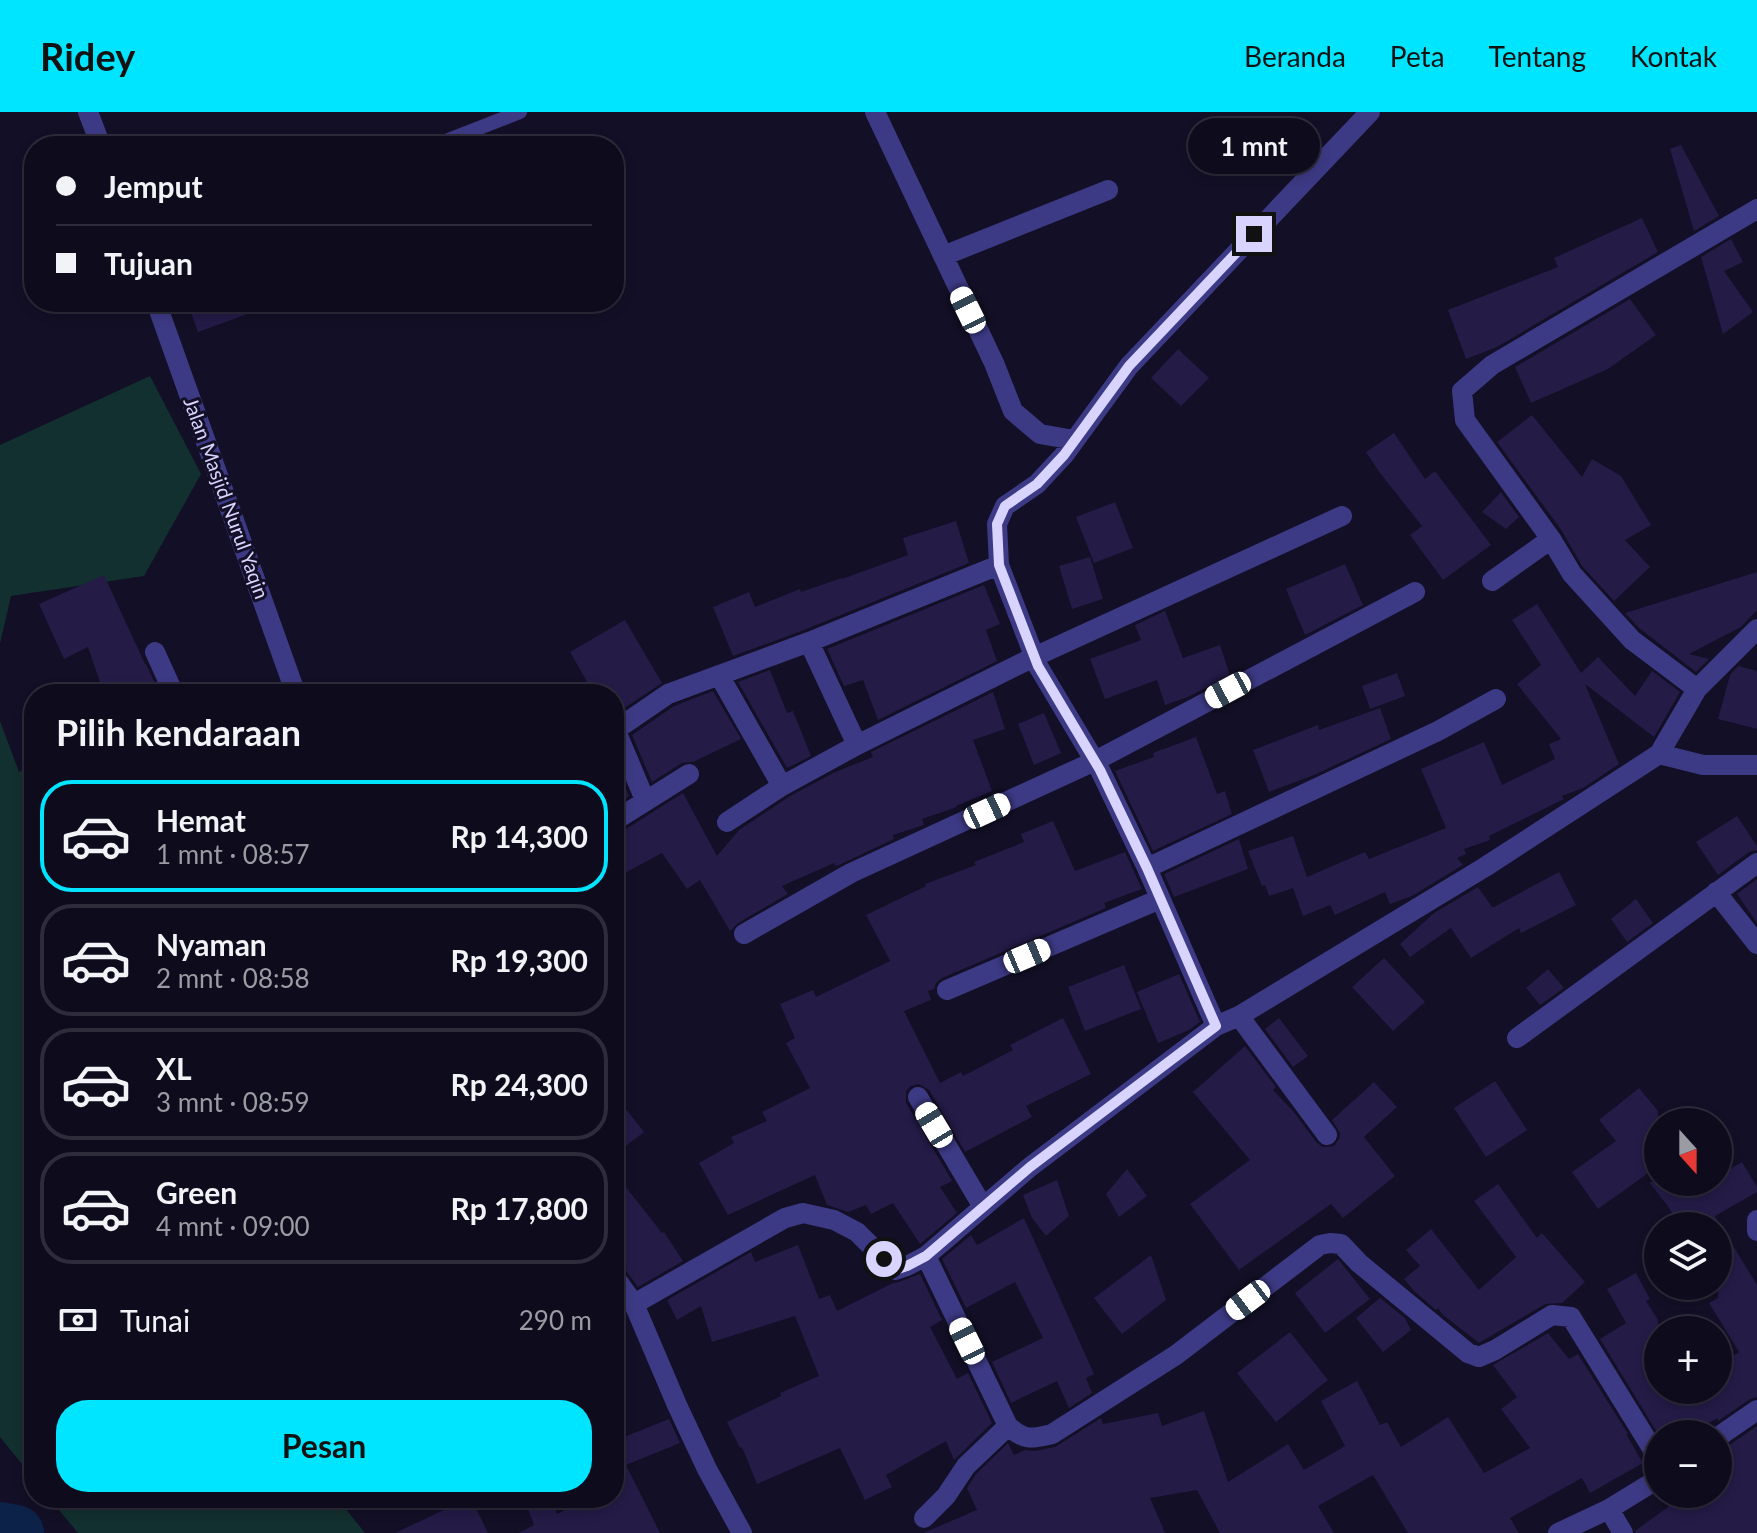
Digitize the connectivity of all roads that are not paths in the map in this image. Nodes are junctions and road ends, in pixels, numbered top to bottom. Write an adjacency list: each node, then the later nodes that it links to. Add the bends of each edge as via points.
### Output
1 (88, 112): 5 (street)
2 (520, 112): 6 (lane)
3 (875, 112): 9 (street)
4 (1370, 112): 11 (street, via 1129,366)
5 (97, 136)
6 (458, 136)
7 (1108, 190): 9 (street)
8 (1757, 209): 13 (street, via 1492,365 1462,391 1465,420)
9 (943, 256): 11 (street, via 1013,411 1040,434)
10 (160, 312): 23 (street, Jalan Masjid Nurul Yaqin)
11 (1074, 440): 14 (street, via 1037,484 1005,506 997,524)
12 (1342, 516): 20 (street)
13 (1551, 539): 15 (street); 24 (street, via 1572,574 1632,640)
14 (999, 565): 18 (street); 20 (street)
15 (1492, 581)
16 (1415, 592): 30 (street)
17 (1757, 629): 24 (street)
18 (809, 642): 21 (street); 27 (street)
19 (155, 652): 22 (street)
20 (1034, 657): 27 (street); 30 (street)
21 (719, 675): 26 (street, via 668,694); 33 (street)
22 (169, 684)
23 (292, 684)
24 (1697, 689): 29 (street)
25 (1496, 699): 38 (street)
26 (624, 725)
27 (857, 745): 33 (street)
28 (624, 752): 34 (street)
29 (1659, 754): 31 (street, via 1703,765); 44 (street)
30 (1095, 761): 38 (street); 41 (street, via 851,873)
31 (1757, 765)
32 (689, 774): 34 (street)
33 (782, 786): 36 (street)
34 (645, 800): 35 (street)
35 (624, 814)
36 (727, 822)
37 (1757, 863): 39 (street)
38 (1147, 868): 40 (street)
39 (1716, 892): 42 (street); 46 (street)
40 (1160, 899): 43 (street); 45 (street)
41 (744, 934)
42 (1757, 944)
43 (947, 990)
44 (1239, 1016): 45 (street); 48 (street)
45 (1216, 1026): 49 (street)
46 (1517, 1038)
47 (918, 1097): 49 (street)
48 (1327, 1135)
49 (983, 1207): 52 (street)
50 (1757, 1220): 51 (street)
51 (1757, 1231)
52 (926, 1256): 54 (street, via 895,1270 857,1232 803,1213 785,1218); 56 (street)
53 (624, 1290): 54 (street)
54 (634, 1304): 62 (street, via 707,1469)
55 (1757, 1410): 57 (street)
56 (1008, 1426): 58 (street, via 1032,1439 1052,1434 1176,1355 1320,1245 1330,1243 1341,1244 1479,1357 1552,1315 1571,1317); 61 (street, via 966,1466)
57 (1732, 1427)
58 (1644, 1435)
59 (1644, 1488): 60 (street)
60 (1609, 1509): 63 (street); 64 (street)
61 (924, 1518)
62 (742, 1533)
63 (1558, 1533)
64 (1623, 1533)

